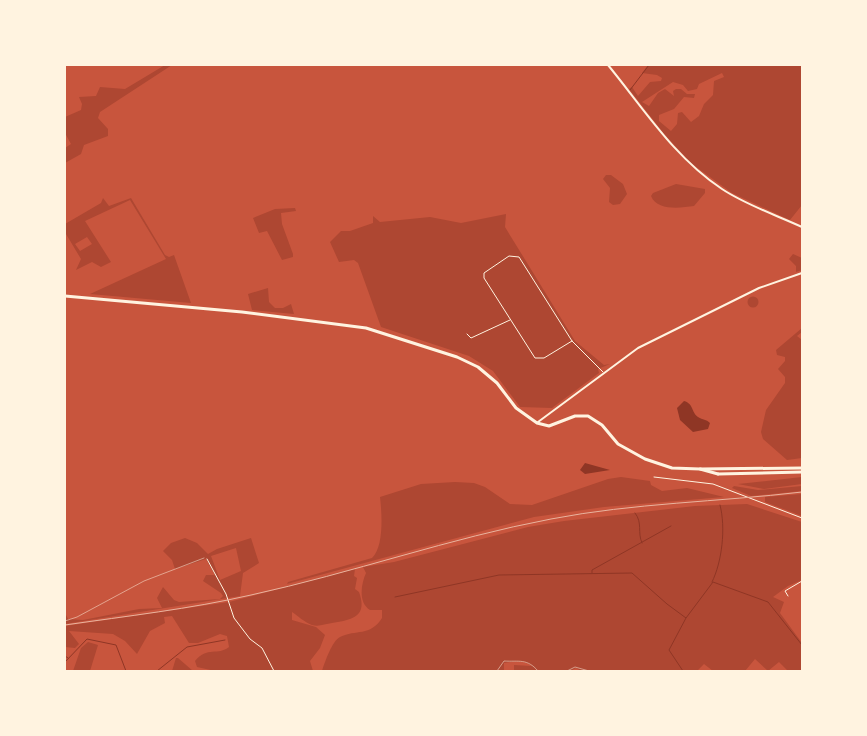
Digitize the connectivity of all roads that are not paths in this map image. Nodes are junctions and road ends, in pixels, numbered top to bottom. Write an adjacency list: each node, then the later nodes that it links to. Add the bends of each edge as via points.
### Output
1 (608, 65): 2 (street, via 691,165 731,194)
2 (802, 227)
3 (802, 273): 8 (street, via 759,288 646,344)
4 (65, 296): 9 (highway, via 242,312 366,328 457,357 478,367 498,382 520,412)
5 (510, 320): 6 (street, via 472,338); 7 (street, via 532,355 538,359); 7 (street, via 483,274 515,255)
6 (467, 334)
7 (572, 341): 8 (street)
8 (604, 372): 9 (street)
9 (537, 423): 11 (highway, via 549,426 576,416 588,416 602,425 618,444 646,459 672,468)
10 (802, 468): 11 (highway)
11 (700, 469): 12 (highway, via 718,474)
12 (802, 472)
13 (654, 477): 14 (street, via 726,488)
14 (802, 518)
15 (207, 559): 18 (street, via 226,594 234,618 263,650)
16 (802, 581): 17 (street, via 785,591)
17 (788, 596)
18 (274, 671)

